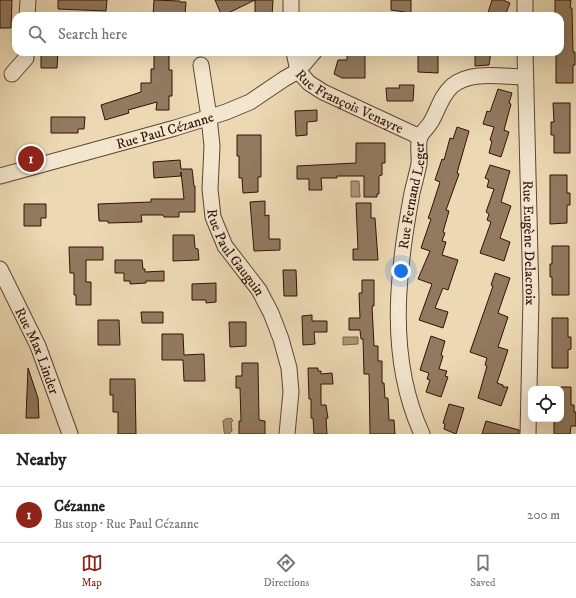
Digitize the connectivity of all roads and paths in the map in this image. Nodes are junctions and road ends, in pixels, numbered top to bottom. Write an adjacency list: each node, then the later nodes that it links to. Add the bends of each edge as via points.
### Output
1 (28, 0): 4 (street)
2 (291, 0): 5 (street)
3 (524, 0): 6 (street)
4 (27, 12)
5 (291, 12)
6 (525, 12)
7 (26, 56): 13 (street)
8 (295, 56): 12 (street, Rue François Venayre)
9 (311, 56): 12 (street, Rue Paul Cézanne)
10 (525, 56): 14 (street, Rue Eugène Delacroix)
11 (202, 65): 15 (street, Rue Paul Gauguin)
12 (298, 72): 15 (street, Rue Paul Cézanne, via 250,102); 16 (street, Rue François Venayre, via 323,92)
13 (12, 74)
14 (525, 77): 16 (street, Rue Fernand Leger, via 465,78 452,86 442,97 431,122); 22 (street, Rue Eugène Delacroix, via 531,298)
15 (209, 117): 17 (street, Rue Paul Cézanne); 20 (street, Rue Paul Gauguin, via 213,217 225,246 259,290 281,339 289,368 291,392)
16 (420, 138): 21 (street, Rue Fernand Leger, via 419,163 406,226 399,280 398,329 403,372 415,418)
17 (0, 176)
18 (0, 269): 19 (street, Rue Max Linder, via 38,346)
19 (70, 434)
20 (287, 434)
21 (422, 434)
22 (528, 434)

